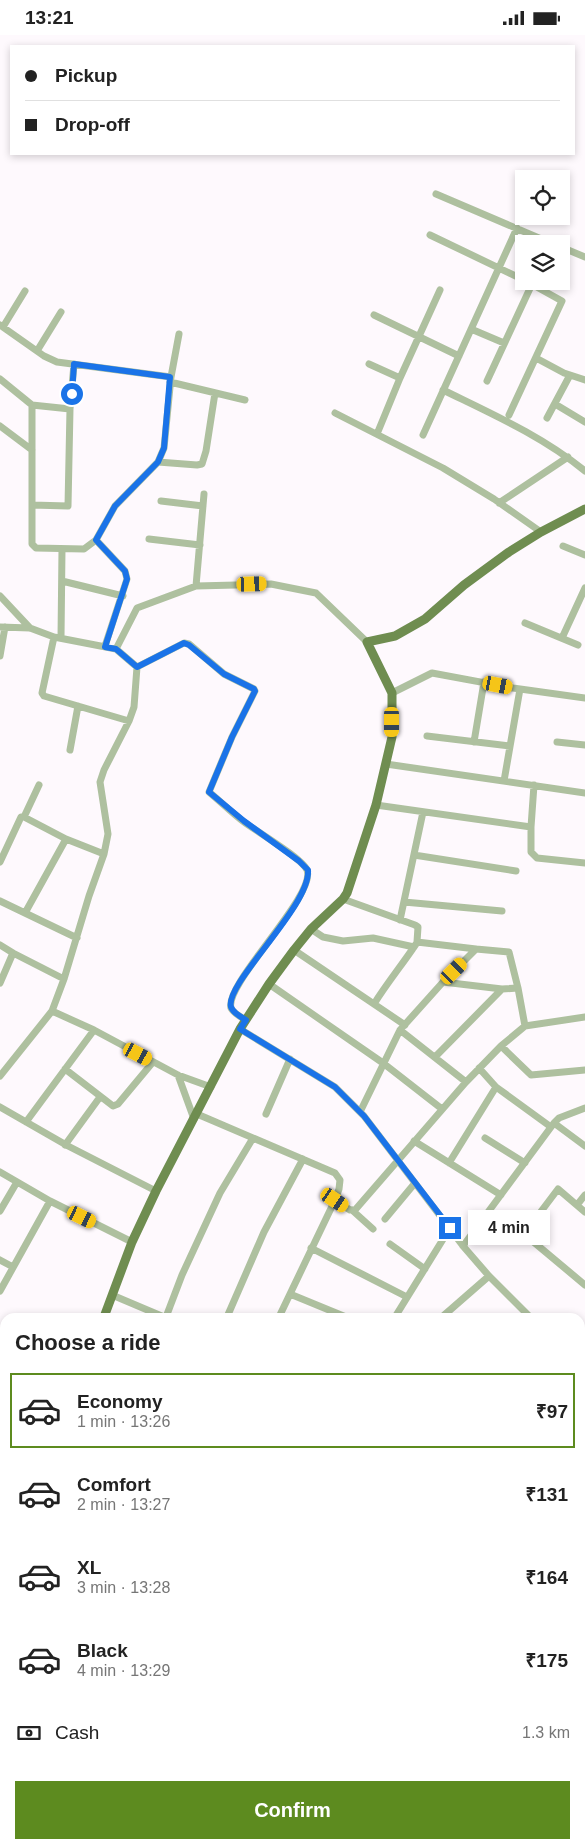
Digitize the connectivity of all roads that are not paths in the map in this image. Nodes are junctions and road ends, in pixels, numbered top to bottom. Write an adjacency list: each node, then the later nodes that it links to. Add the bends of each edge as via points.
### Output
1 (436, 194): 2 (street)
2 (517, 229): 4 (street); 7 (street)
3 (430, 235): 7 (street)
4 (531, 235)
5 (570, 251): 6 (street)
6 (585, 257)
7 (499, 268): 8 (street); 16 (street)
8 (515, 276)
9 (440, 290): 18 (street)
10 (524, 290): 19 (street)
11 (542, 290): 22 (street, via 562,301)
12 (26, 291): 15 (street)
13 (61, 312): 20 (street)
14 (374, 315): 18 (street)
15 (1, 326): 20 (street)
16 (472, 329): 19 (street); 21 (street)
17 (179, 334): 28 (street)
18 (418, 336): 21 (street); 26 (street)
19 (504, 343): 29 (street)
20 (37, 351): 23 (street, via 57,362)
21 (459, 356): 31 (street)
22 (536, 358): 25 (street); 38 (street)
23 (74, 364): 28 (street); 36 (street)
24 (369, 364): 26 (street)
25 (570, 375): 30 (street); 34 (street)
26 (400, 378): 42 (street)
27 (0, 379): 35 (street)
28 (170, 380): 32 (street); 46 (street, via 164,448)
29 (487, 381)
30 (585, 381)
31 (443, 390): 43 (street); 45 (street, via 520,428)
32 (215, 393): 33 (street); 46 (street, via 202,464)
33 (245, 401)
34 (555, 404): 39 (street); 40 (street)
35 (32, 405): 36 (street); 44 (street)
36 (70, 409): 51 (street, via 68,506)
37 (335, 413): 42 (street)
38 (509, 415)
39 (547, 418)
40 (585, 422)
41 (0, 426): 44 (street)
42 (377, 434): 50 (street, via 442,467)
43 (422, 435)
44 (32, 450): 51 (street)
45 (568, 457): 47 (street); 50 (street)
46 (158, 462): 56 (street, via 115,506)
47 (585, 471)
48 (204, 494): 52 (street)
49 (161, 501): 52 (street)
50 (499, 503): 54 (street)
51 (32, 505): 59 (street, via 33,546)
52 (203, 506): 57 (street)
53 (585, 509): 54 (main road)
54 (541, 532): 71 (main road, via 464,585 425,619 395,636)
55 (149, 539): 57 (street)
56 (96, 540): 59 (street, via 84,549); 65 (street, via 125,571 127,579)
57 (200, 545): 62 (street)
58 (563, 546): 60 (street)
59 (62, 549): 61 (street)
60 (585, 555)
61 (62, 581): 65 (street); 69 (street)
62 (196, 586): 71 (street, via 271,584 316,593); 74 (street, via 137,608)
63 (585, 588): 70 (street)
64 (0, 596): 68 (street)
65 (123, 596): 73 (street)
66 (525, 623): 70 (street)
67 (3, 627): 68 (street); 75 (street)
68 (30, 628): 69 (street)
69 (58, 637): 73 (street); 81 (street, via 42,693)
70 (562, 638): 72 (street)
71 (367, 642): 79 (main road)
72 (578, 645)
73 (105, 647): 74 (street)
74 (116, 649): 76 (street)
75 (0, 656)
76 (137, 667): 82 (street, via 134,707); 126 (street, via 184,643 224,674 255,691 209,792 299,861 308,874 295,905 242,979 232,999 231,1007)
77 (484, 682): 78 (street); 79 (street, via 432,673); 85 (street)
78 (520, 689): 80 (street); 87 (street)
79 (392, 693): 89 (main road, via 392,737)
80 (585, 698)
81 (78, 706): 82 (street); 88 (street)
82 (129, 721): 99 (street, via 100,782 108,834)
83 (427, 736): 85 (street)
84 (557, 741): 86 (street)
85 (474, 742): 87 (street)
86 (585, 745)
87 (510, 746): 90 (street)
88 (70, 750)
89 (386, 764): 90 (street); 94 (main road)
90 (504, 781): 92 (street)
91 (39, 785): 96 (street)
92 (534, 785): 93 (street); 97 (street)
93 (585, 793)
94 (376, 805): 95 (street); 104 (main road)
95 (423, 812): 97 (street); 100 (street)
96 (24, 817): 98 (street); 101 (street, via 21,817)
97 (531, 827): 102 (street, via 531,852 537,859)
98 (66, 839): 99 (street); 108 (street)
99 (104, 855): 111 (street)
100 (414, 855): 103 (street); 105 (street)
101 (1, 856)
102 (585, 863)
103 (516, 871)
104 (343, 899): 109 (street); 110 (main road)
105 (404, 902): 107 (street); 109 (street)
106 (1, 904): 108 (street)
107 (502, 911)
108 (25, 913): 111 (street)
109 (400, 920): 112 (street, via 418,927)
110 (311, 929): 112 (street, via 323,937 343,941 373,938); 115 (main road)
111 (77, 938): 117 (street)
112 (415, 944): 114 (street); 123 (street)
113 (0, 945): 116 (street)
114 (476, 949): 118 (street); 121 (street, via 509,952)
115 (294, 950): 120 (main road); 123 (street)
116 (13, 953): 117 (street); 119 (street)
117 (64, 979): 124 (street)
118 (443, 982): 122 (street); 128 (street)
119 (0, 983)
120 (269, 985): 126 (main road); 135 (street)
121 (518, 988): 122 (street); 127 (street)
122 (502, 989): 132 (street)
123 (374, 1004): 128 (street)
124 (52, 1011): 130 (street); 140 (street)
125 (585, 1017): 127 (street)
126 (246, 1020): 129 (main road)
127 (525, 1026): 131 (street)
128 (403, 1028): 132 (street); 135 (street)
129 (240, 1029): 133 (street); 142 (main road)
130 (94, 1030): 134 (street); 137 (street)
131 (501, 1046): 136 (street); 138 (street, via 531,1075)
132 (435, 1057): 141 (street)
133 (290, 1059): 148 (street, via 335,1087); 149 (street)
134 (153, 1062): 139 (street); 144 (street, via 118,1105 112,1106)
135 (383, 1063): 147 (street); 148 (street)
136 (479, 1068): 141 (street); 143 (street)
137 (65, 1069): 144 (street); 151 (street)
138 (585, 1070)
139 (178, 1075): 142 (street); 150 (street)
140 (0, 1076)
141 (466, 1082): 147 (street)
142 (211, 1087): 150 (main road)
143 (496, 1087): 152 (street); 160 (street)
144 (100, 1097): 156 (street)
145 (0, 1107): 151 (street)
146 (585, 1108): 152 (street, via 559,1118)
147 (442, 1109): 155 (street)
148 (360, 1112): 159 (street)
149 (266, 1114)
150 (196, 1116): 153 (street); 165 (main road)
151 (26, 1122): 156 (street)
152 (553, 1125): 157 (street); 161 (street)
153 (253, 1138): 158 (street); 192 (street, via 220,1193)
154 (485, 1138): 161 (street)
155 (414, 1141): 159 (street); 160 (street)
156 (65, 1145): 165 (street)
157 (585, 1146)
158 (303, 1159): 168 (street, via 339,1177); 193 (street, via 264,1232)
159 (398, 1160): 164 (street); 171 (street)
160 (449, 1163): 166 (street)
161 (525, 1163): 166 (street)
162 (0, 1172): 163 (street)
163 (17, 1182): 169 (street); 172 (street)
164 (415, 1183): 174 (street); 175 (street)
165 (156, 1191): 177 (main road)
166 (501, 1195): 179 (street)
167 (585, 1195): 170 (street)
168 (335, 1200): 171 (street); 180 (street)
169 (50, 1201): 177 (street); 182 (street)
170 (577, 1205): 173 (street); 185 (street, via 558,1189 524,1234)
171 (352, 1210): 176 (street)
172 (0, 1211)
173 (585, 1212)
174 (385, 1219)
175 (450, 1228): 179 (street); 183 (street)
176 (373, 1229)
177 (132, 1241): 188 (main road)
178 (390, 1244): 183 (street)
179 (463, 1246): 184 (street)
180 (311, 1248): 187 (street); 189 (street)
181 (0, 1260): 182 (street)
182 (13, 1267): 186 (street)
183 (425, 1269): 189 (street)
184 (489, 1277): 197 (street); 198 (street)
185 (585, 1285)
186 (0, 1291)
187 (290, 1294): 194 (street); 195 (street)
188 (112, 1295): 190 (main road); 191 (street)
189 (407, 1297): 196 (street)
190 (105, 1313)
191 (155, 1313)
192 (167, 1313)
193 (229, 1313)
194 (281, 1313)
195 (336, 1313)
196 (397, 1313)
197 (447, 1313)
198 (526, 1313)

